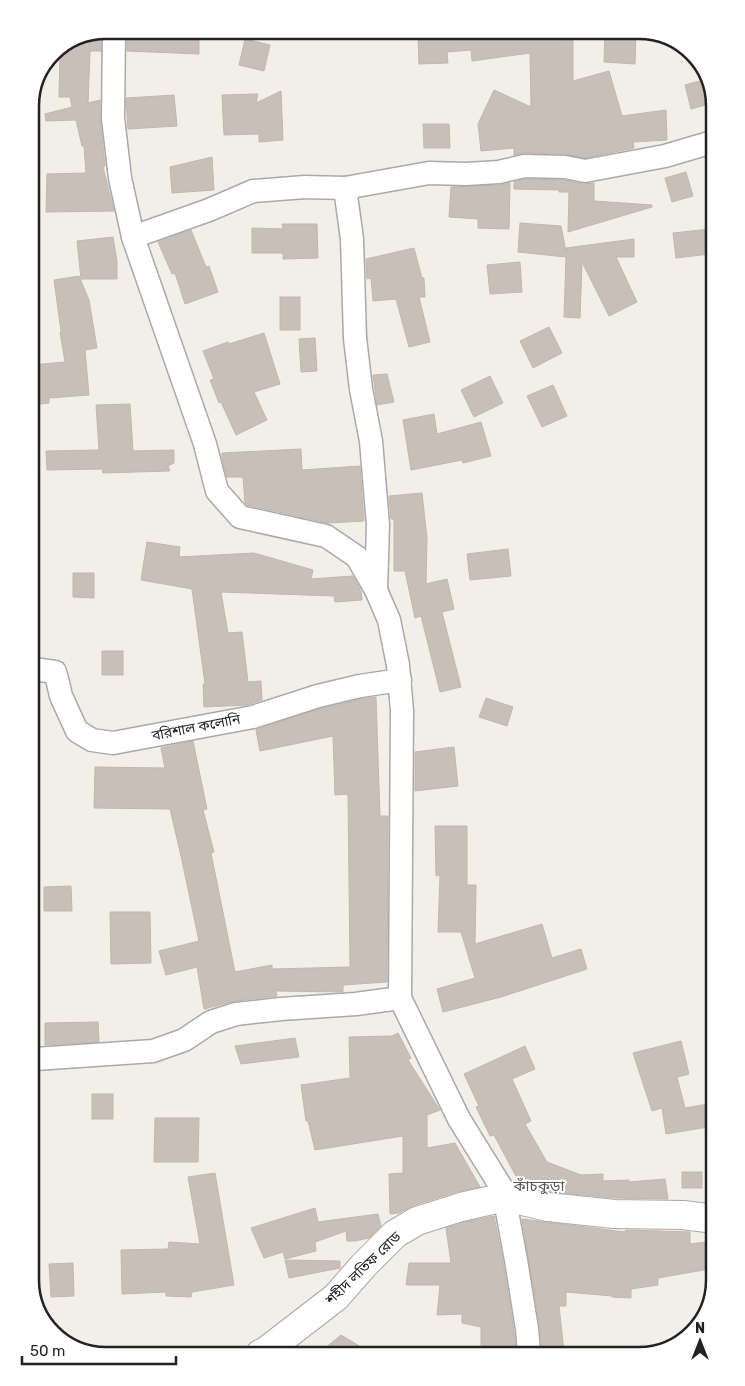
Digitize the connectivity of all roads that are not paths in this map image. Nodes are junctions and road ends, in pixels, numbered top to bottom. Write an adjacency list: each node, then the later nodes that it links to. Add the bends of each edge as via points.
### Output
1 (114, 39): 4 (street, via 113,118 120,178)
2 (706, 145): 3 (street, via 585,171 524,166 499,172 429,173)
3 (345, 188): 4 (street, via 253,191); 5 (street, via 352,239 355,338 371,441 378,525)
4 (133, 237): 5 (street, via 205,444 217,491 240,517 326,536 357,557)
5 (376, 590): 7 (street, via 389,620)
6 (39, 670): 7 (street, বরিশাল কলোনি, via 54,672 77,731 92,740 113,743 253,716 318,696)
7 (400, 680): 8 (street)
8 (400, 998): 9 (street, via 236,1014 211,1022 184,1040 153,1051); 10 (street, via 460,1119)
9 (39, 1060)
10 (505, 1197): 11 (street, শহীদ লতিফ রোড, via 548,1207 614,1214); 12 (street, শহীদ লতিফ রোড, via 417,1221 395,1234 336,1297); 13 (street)
11 (706, 1218)
12 (271, 1347)
13 (529, 1347)

